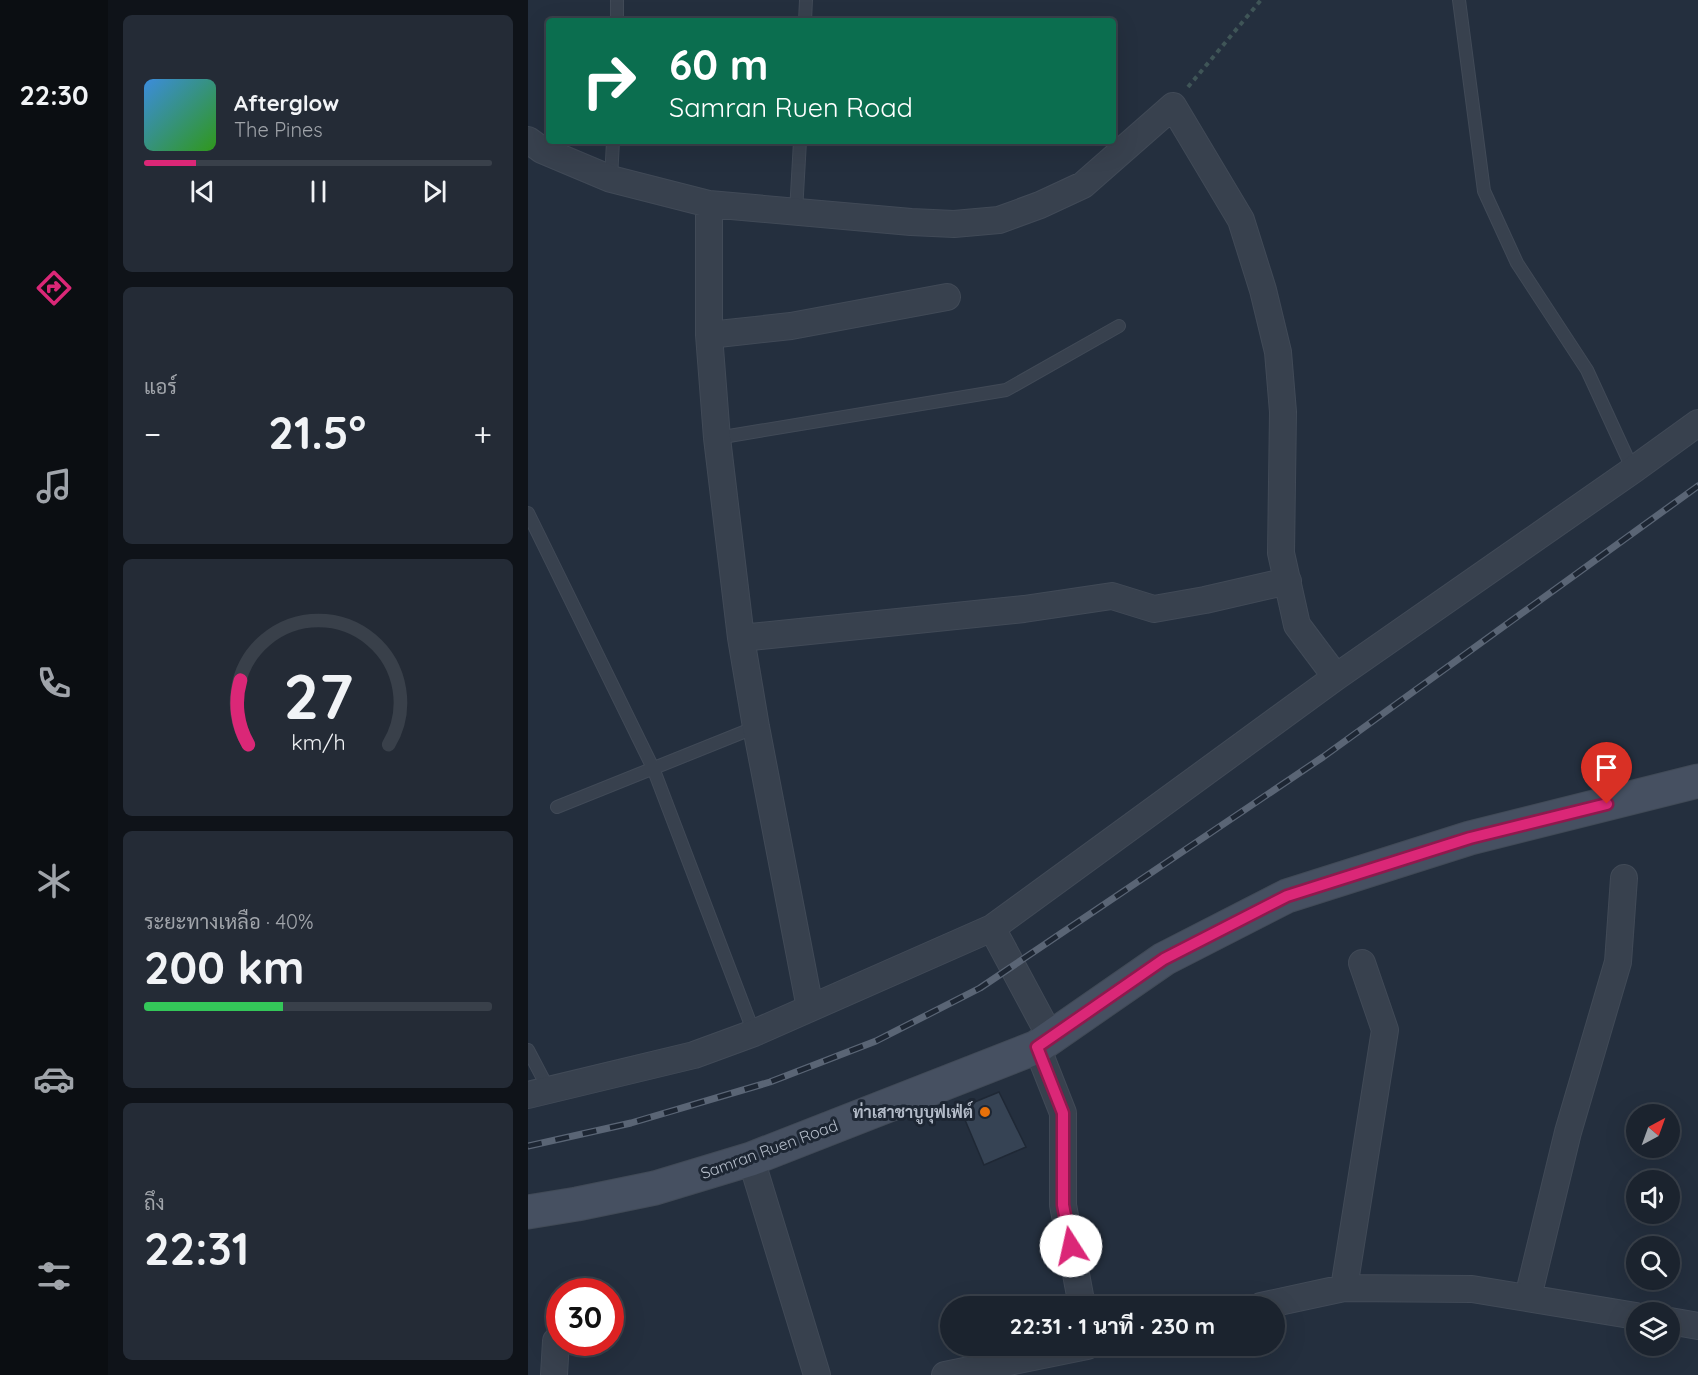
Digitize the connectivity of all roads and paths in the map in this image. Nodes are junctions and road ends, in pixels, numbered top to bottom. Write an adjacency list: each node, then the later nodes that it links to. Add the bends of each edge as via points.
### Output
1 (617, 0): 5 (lane)
2 (806, 0): 6 (lane)
3 (1261, 0): 7 (path)
4 (1459, 0): 19 (lane, via 1484,190 1517,263 1587,370)
5 (617, 18)
6 (806, 18)
7 (1173, 106): 13 (street, via 1083,185 999,220 954,224); 21 (street, via 1241,220 1263,290 1278,352 1283,412 1281,553)
8 (528, 140): 11 (street, via 542,150)
9 (613, 144): 11 (lane)
10 (800, 144): 13 (lane)
11 (611, 179): 12 (street)
12 (709, 204): 13 (street); 16 (street)
13 (796, 212)
14 (947, 297): 16 (street, via 790,326)
15 (1119, 326): 18 (lane, via 1006,390)
16 (709, 335): 18 (street)
17 (1698, 423): 19 (street)
18 (717, 438): 22 (street)
19 (1633, 470): 23 (street)
20 (528, 513): 25 (lane)
21 (1288, 581): 22 (street, via 1154,609 1112,596 1024,609); 23 (street, via 1297,625)
22 (741, 638): 24 (street)
23 (1336, 677): 29 (street)
24 (756, 727): 25 (lane); 31 (street)
25 (653, 768): 27 (lane); 32 (lane)
26 (1698, 781): 33 (street, Samran Ruen Road, via 1470,838 1287,896 1164,959)
27 (557, 807)
28 (1624, 878): 40 (street, via 1618,962 1568,1132)
29 (992, 928): 31 (street); 33 (street)
30 (1362, 963): 38 (street, via 1385,1030)
31 (810, 1008): 32 (street)
32 (754, 1033): 35 (street, via 694,1055)
33 (1044, 1043): 36 (street, Samran Ruen Road); 39 (street, via 1063,1113 1063,1205)
34 (528, 1050): 35 (lane)
35 (538, 1092)
36 (751, 1159): 37 (street, Samran Ruen Road, via 656,1188); 48 (street)
37 (528, 1212)
38 (1344, 1288): 40 (street, via 1472,1289); 41 (street)
39 (1080, 1296)
40 (1528, 1297): 42 (street)
41 (1285, 1301)
42 (1626, 1314)
43 (1680, 1323): 44 (street)
44 (1698, 1326)
45 (555, 1356): 47 (street)
46 (1038, 1356): 49 (street)
47 (554, 1375)
48 (818, 1375)
49 (945, 1375)

